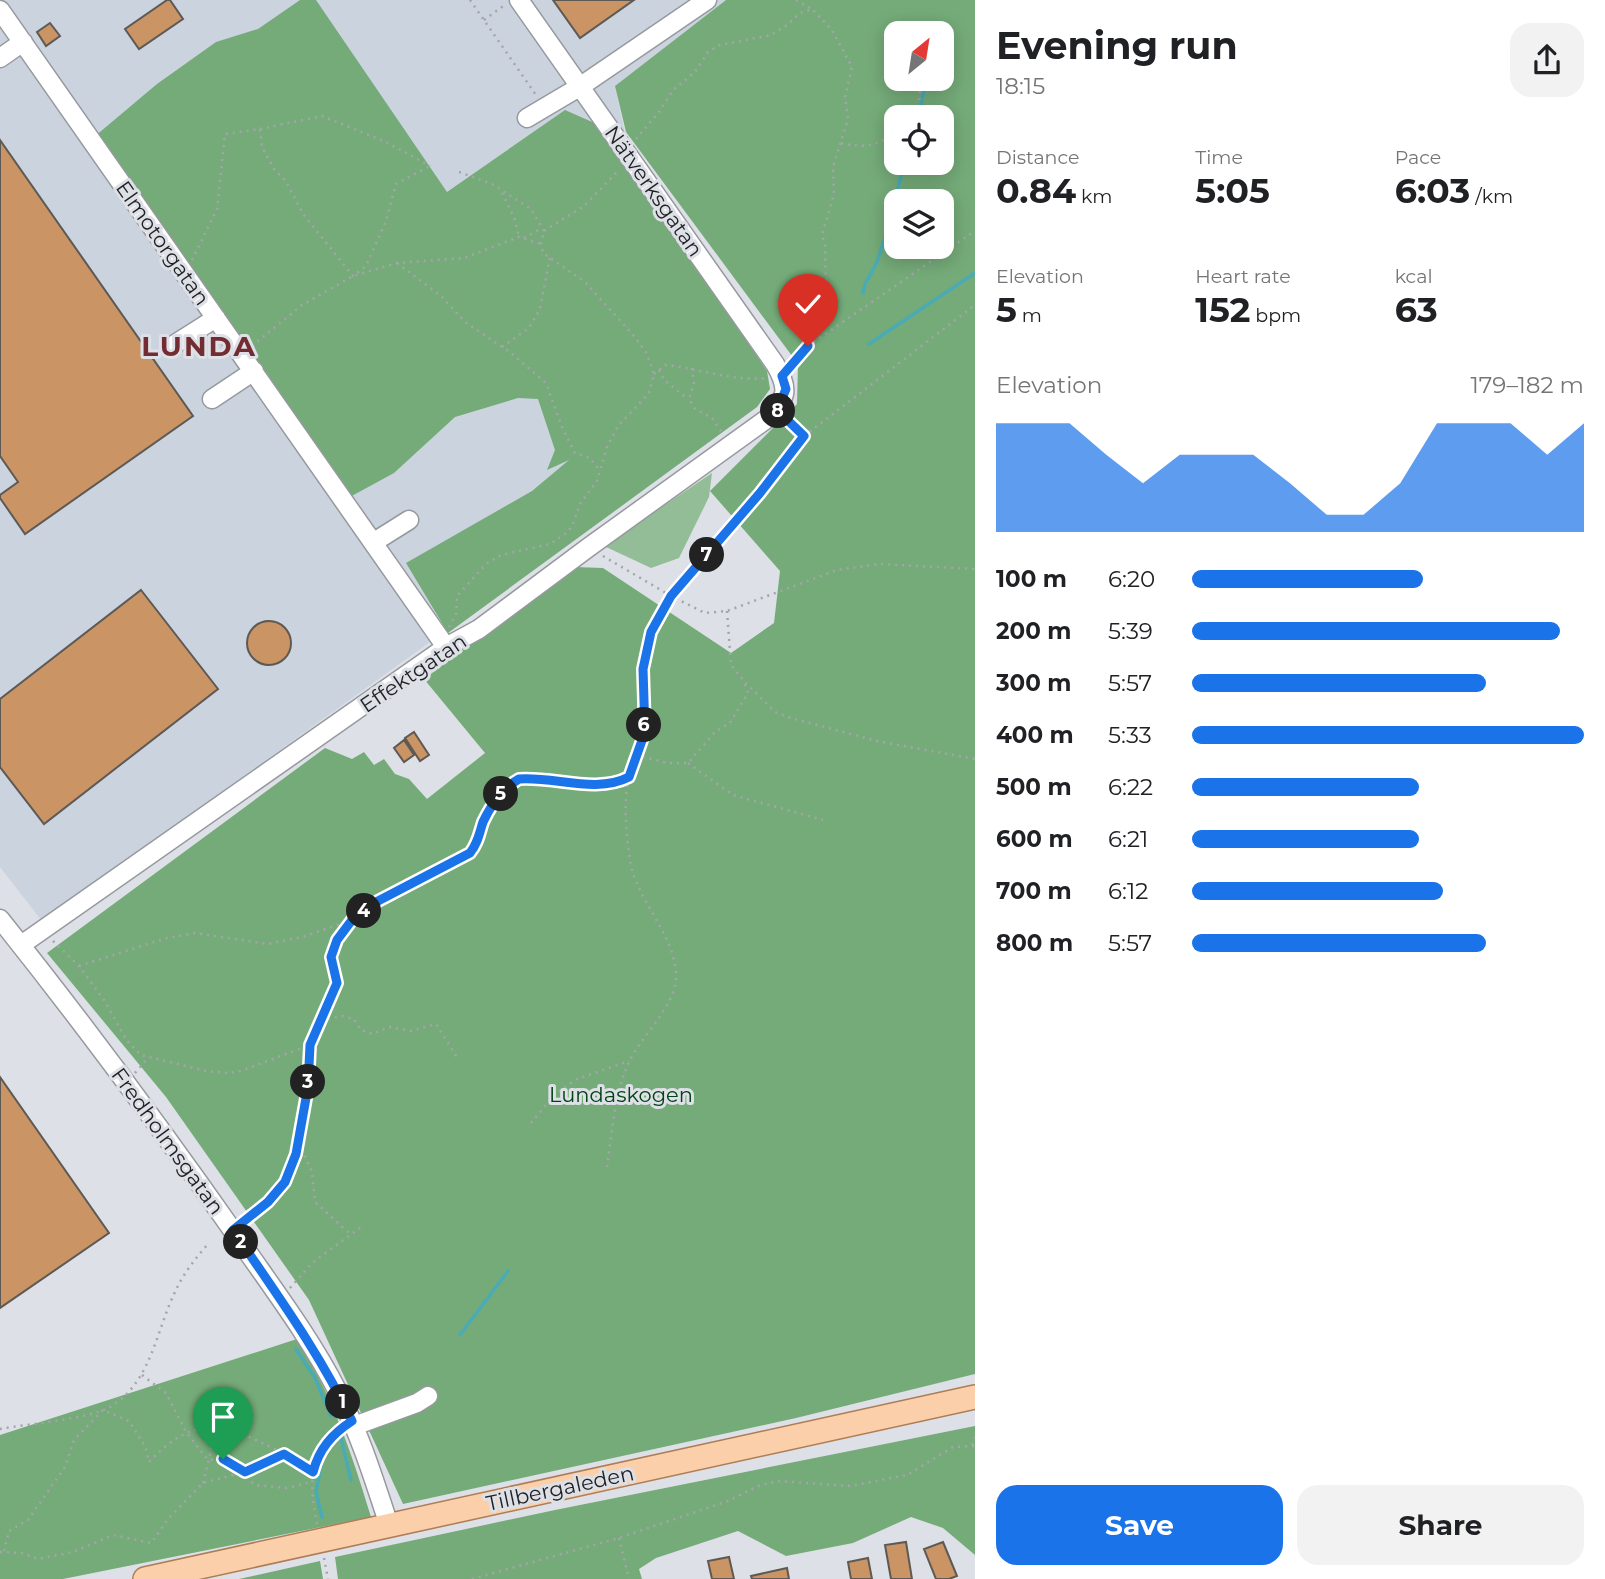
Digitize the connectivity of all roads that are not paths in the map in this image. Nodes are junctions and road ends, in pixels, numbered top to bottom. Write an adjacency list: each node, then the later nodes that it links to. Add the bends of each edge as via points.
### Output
1 (519, 0): 6 (street, Nätverksgatan)
2 (707, 0): 6 (street)
3 (0, 10): 4 (street, Elmotorgatan)
4 (23, 42): 5 (street); 8 (street, Elmotorgatan)
5 (0, 58)
6 (581, 86): 7 (street); 12 (street, Nätverksgatan, via 783,380 784,396)
7 (527, 118)
8 (216, 318): 9 (street); 10 (street, Elmotorgatan)
9 (175, 344)
10 (254, 371): 11 (street); 14 (street, Elmotorgatan)
11 (212, 399)
12 (777, 410): 15 (street, Effektgatan, via 479,629)
13 (409, 520): 14 (street)
14 (374, 542): 15 (street, Elmotorgatan)
15 (441, 640): 17 (street, Effektgatan)
16 (0, 919): 17 (street, Fredholmsgatan)
17 (21, 945): 20 (street, Fredholmsgatan, via 233,1230 337,1390)
18 (428, 1396): 20 (street)
19 (975, 1397): 21 (main road, Tillbergaleden)
20 (353, 1423): 21 (street, Fredholmsgatan)
21 (389, 1525): 22 (main road, Tillbergaleden)
22 (145, 1579)

